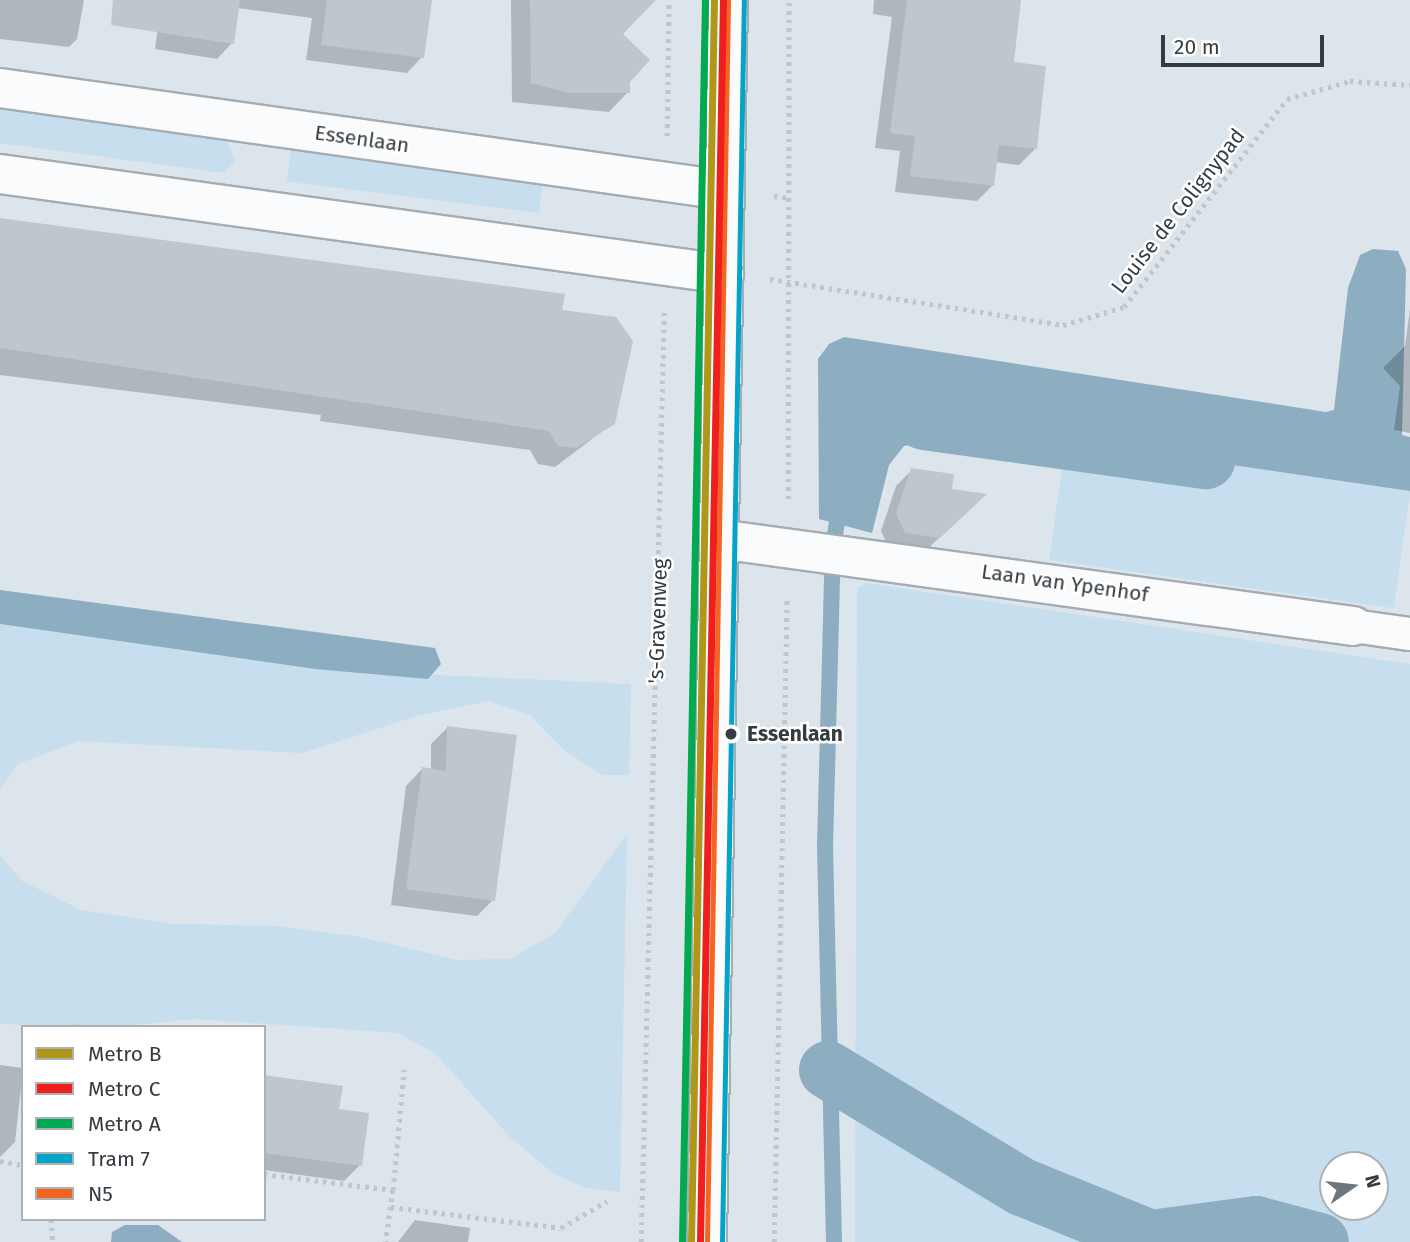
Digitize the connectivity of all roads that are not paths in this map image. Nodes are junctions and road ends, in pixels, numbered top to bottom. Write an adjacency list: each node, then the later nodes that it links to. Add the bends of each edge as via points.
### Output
1 (728, 0): 4 (street)
2 (0, 89): 4 (street, Essenlaan)
3 (0, 174): 5 (street)
4 (724, 190): 5 (street)
5 (724, 274): 6 (street)
6 (719, 539): 7 (street, Laan van Ypenhof); 9 (street)
7 (1353, 626): 8 (lane, Laan van Ypenhof)
8 (1410, 634)
9 (706, 1242)

